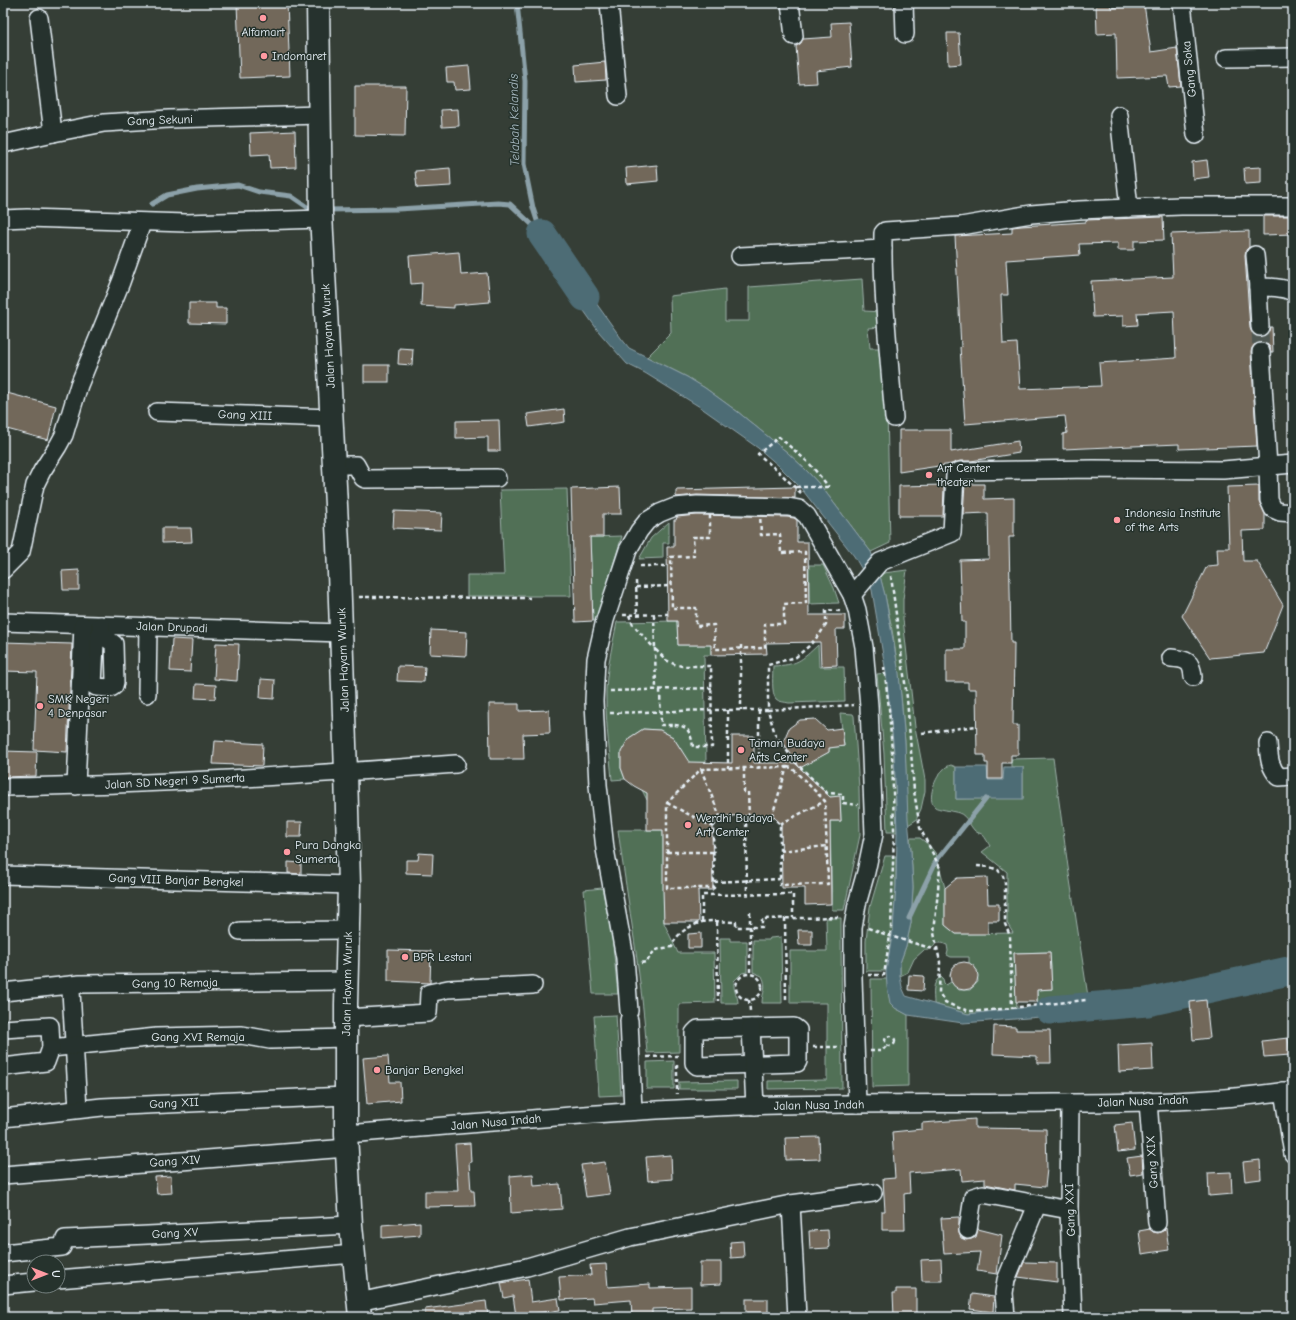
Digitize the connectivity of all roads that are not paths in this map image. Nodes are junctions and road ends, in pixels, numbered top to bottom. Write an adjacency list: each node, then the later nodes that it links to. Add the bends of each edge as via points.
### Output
1 (318, 3): 12 (main road, Jalan Hayam Wuruk)
2 (609, 3): 11 (street)
3 (790, 3): 8 (street)
4 (904, 3): 7 (street)
5 (1182, 3): 15 (street, Gang Soka)
6 (39, 18): 14 (street)
7 (905, 34)
8 (794, 36)
9 (1293, 57): 10 (street)
10 (1226, 58)
11 (618, 96)
12 (320, 115): 14 (street, Gang Sekuni, via 104,122); 19 (main road, Jalan Hayam Wuruk)
13 (1119, 115): 18 (street)
14 (53, 132): 16 (street, Gang Sekuni)
15 (1196, 135)
16 (3, 144)
17 (1293, 206): 18 (street)
18 (1129, 208): 22 (street, via 1031,214 961,226 885,231)
19 (321, 217): 21 (street, via 186,224); 30 (main road, Jalan Hayam Wuruk)
20 (3, 219): 21 (street)
21 (139, 223): 37 (street, via 121,282 79,385 64,435 35,485 21,552)
22 (883, 249): 24 (street); 31 (street)
23 (1256, 255): 25 (street)
24 (740, 256)
25 (1258, 287): 26 (street); 27 (street)
26 (1293, 292)
27 (1260, 327)
28 (1261, 352): 34 (street)
29 (157, 412): 30 (street, Gang XIII)
30 (332, 418): 33 (main road, Jalan Hayam Wuruk)
31 (894, 418)
32 (1293, 464): 34 (street)
33 (334, 465): 35 (street, via 356,465 365,479); 42 (main road, Jalan Hayam Wuruk)
34 (1268, 467): 36 (street, via 1269,500 1273,510); 38 (street, via 1223,470 960,471 955,475 952,533 883,561)
35 (497, 478)
36 (1293, 513)
37 (3, 570)
38 (852, 595): 71 (street, via 864,647 874,814 871,853 853,927); 74 (street, via 807,516 799,509 697,505 675,507 647,520 628,550 596,659 594,701 598,785 605,849 624,951)
39 (3, 622): 40 (street, Jalan Drupadi)
40 (83, 625): 41 (street, Jalan Drupadi, via 101,630); 50 (street)
41 (148, 626): 42 (street, Jalan Drupadi); 45 (street)
42 (342, 632): 48 (main road, Jalan Hayam Wuruk)
43 (1171, 658): 44 (street, via 1188,662)
44 (1194, 677)
45 (147, 694)
46 (1268, 743): 49 (street, via 1270,765 1274,772 1279,777)
47 (456, 764): 48 (street, Jalan SD Negeri 9 Sumerta)
48 (346, 772): 50 (street, Jalan SD Negeri 9 Sumerta); 53 (main road, Jalan Hayam Wuruk)
49 (1293, 776)
50 (76, 786): 51 (street, Jalan SD Negeri 9 Sumerta)
51 (3, 787)
52 (3, 875): 53 (street, Gang VIII Banjar Bengkel)
53 (349, 885): 54 (main road, Jalan Hayam Wuruk)
54 (348, 930): 55 (street); 56 (main road, Jalan Hayam Wuruk)
55 (240, 931)
56 (346, 981): 59 (street, Gang 10 Remaja, via 80,984); 60 (main road, Jalan Hayam Wuruk)
57 (533, 985): 60 (street, Gang XVI Remaja, via 448,989 429,993 428,1013)
58 (71, 991): 63 (street)
59 (3, 992)
60 (346, 1028): 63 (street, Gang XVI Remaja, via 270,1040 241,1035 156,1037); 68 (main road, Jalan Hayam Wuruk)
61 (751, 1028): 65 (street); 65 (street, via 794,1027 798,1030 797,1063); 65 (street, via 696,1030 694,1063 697,1066)
62 (3, 1029): 64 (street, via 50,1026)
63 (75, 1046): 64 (street, Gang XVI Remaja); 73 (street)
64 (51, 1048): 66 (street, via 46,1062)
65 (753, 1064): 72 (street)
66 (3, 1067)
67 (1288, 1090): 69 (street, Jalan Nusa Indah, via 1201,1099); 77 (street)
68 (346, 1096): 73 (street, Gang XII); 76 (main road, Jalan Hayam Wuruk)
69 (1148, 1101): 70 (street, Jalan Nusa Indah); 83 (street, Gang XIX)
70 (1070, 1103): 71 (street, Jalan Nusa Indah); 82 (street, Gang XXI)
71 (857, 1104): 72 (street, Jalan Nusa Indah)
72 (755, 1106): 74 (street, Jalan Nusa Indah)
73 (78, 1109): 75 (street, Gang XII)
74 (633, 1111): 76 (street, Jalan Nusa Indah)
75 (3, 1118)
76 (346, 1141): 78 (street, Gang XIV); 84 (main road, Jalan Hayam Wuruk)
77 (1293, 1154)
78 (3, 1175)
79 (873, 1193): 80 (street)
80 (791, 1204): 91 (street, via 630,1237 527,1268); 92 (street)
81 (1037, 1205): 82 (street); 85 (street, via 983,1194 973,1197); 93 (street, via 1006,1280)
82 (1069, 1210): 94 (street, Gang XXI)
83 (1157, 1223)
84 (352, 1224): 86 (street, Gang XV, via 65,1239 62,1247); 87 (main road, Jalan Hayam Wuruk)
85 (968, 1230)
86 (3, 1253)
87 (354, 1254): 88 (street); 91 (main road, Jalan Hayam Wuruk)
88 (66, 1278)
89 (26, 1283): 90 (street)
90 (3, 1285)
91 (359, 1310)
92 (797, 1317)
93 (1006, 1317)
94 (1073, 1317)

